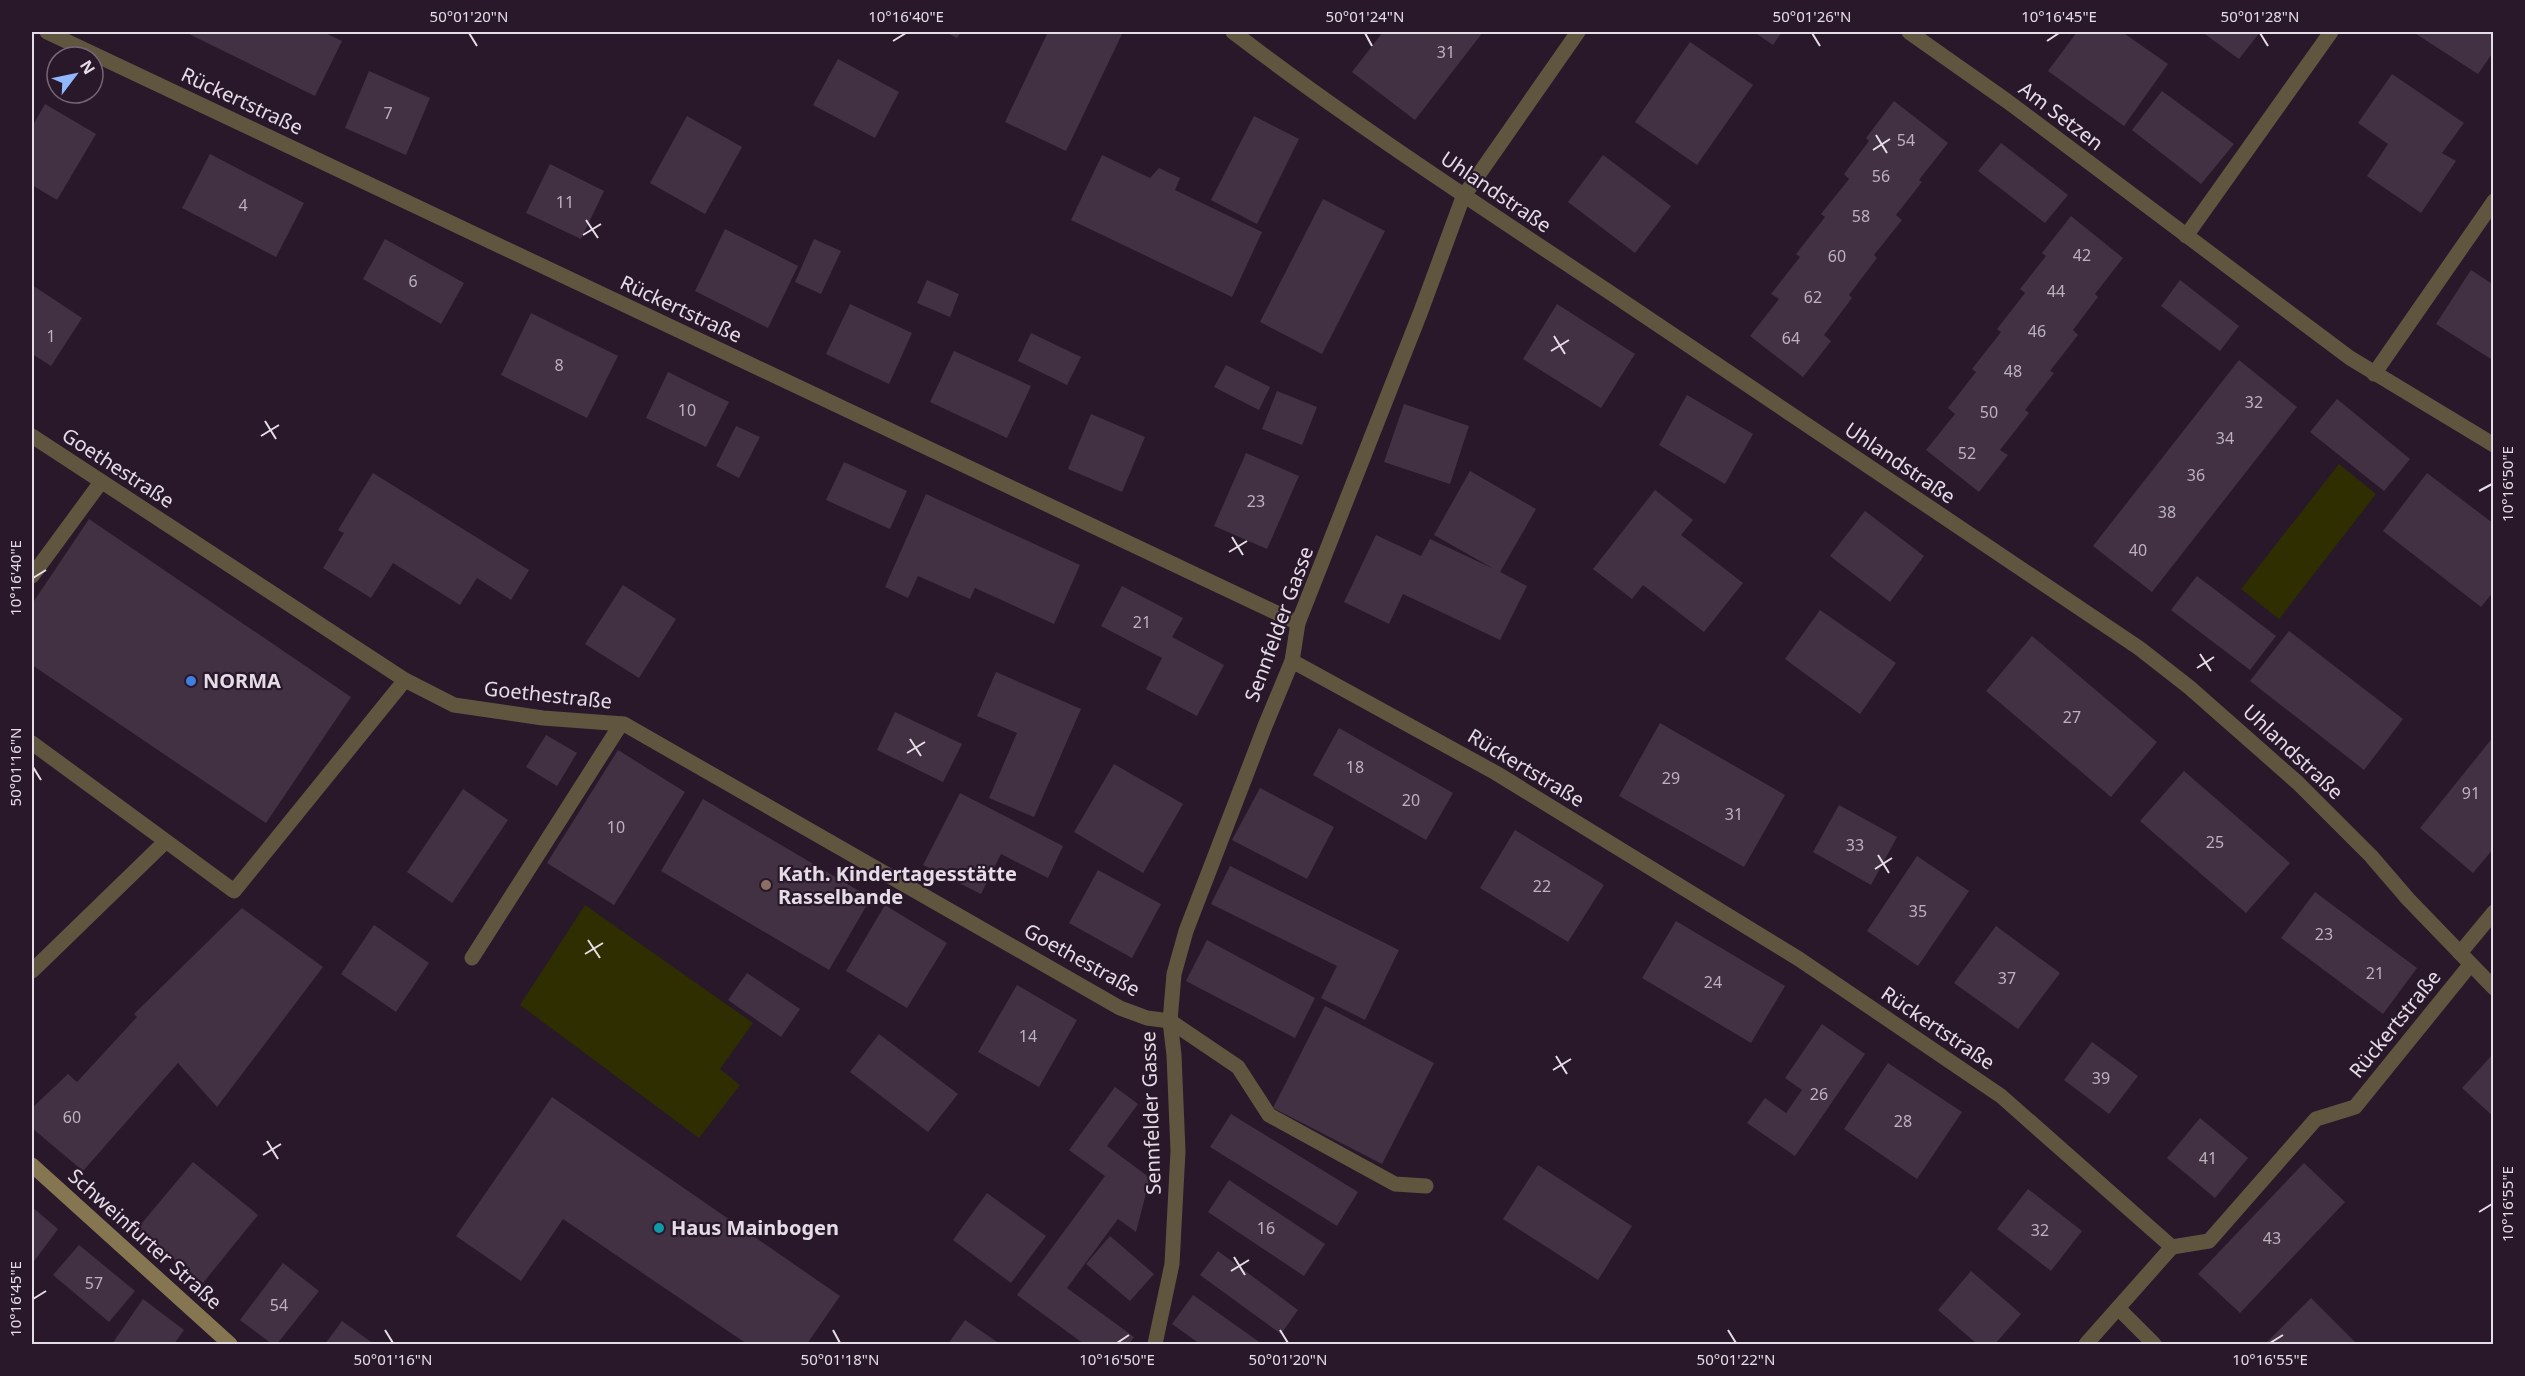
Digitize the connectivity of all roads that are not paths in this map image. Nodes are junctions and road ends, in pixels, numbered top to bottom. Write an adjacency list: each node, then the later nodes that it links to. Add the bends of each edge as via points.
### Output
1 (47, 32): 14 (street, Rückertstraße)
2 (1233, 32): 6 (street, Uhlandstraße, via 1311,92)
3 (1578, 32): 6 (street, Sennfelder Gasse)
4 (1909, 32): 8 (street, Am Setzen)
5 (2331, 32): 8 (street)
6 (1463, 197): 14 (street, Sennfelder Gasse); 22 (street, Uhlandstraße, via 2139,648 2298,783 2372,856)
7 (2493, 201): 9 (street)
8 (2186, 236): 9 (street, Am Setzen)
9 (2374, 374): 11 (street, Am Setzen)
10 (32, 436): 12 (street, Goethestraße)
11 (2493, 446)
12 (101, 482): 13 (street); 16 (street, Goethestraße)
13 (32, 576)
14 (1298, 624): 15 (street, Sennfelder Gasse)
15 (1292, 661): 25 (street, Sennfelder Gasse, via 1186,931 1174,974); 28 (street, Rückertstraße, via 1496,773 1799,959 2001,1096)
16 (405, 680): 17 (street, Goethestraße, via 454,705); 19 (street, via 234,891)
17 (621, 724): 21 (street); 25 (street, Goethestraße, via 1120,1008)
18 (32, 743): 19 (street)
19 (165, 842): 23 (street)
20 (2493, 912): 22 (street)
21 (472, 958)
22 (2465, 959): 24 (street, Uhlandstraße); 28 (street, Rückertstraße, via 2355,1107 2316,1119 2209,1241)
23 (32, 971)
24 (2493, 988)
25 (1170, 1021): 27 (street, via 1238,1067 1269,1115 1395,1184); 31 (street, Sennfelder Gasse, via 1178,1151 1172,1264)
26 (32, 1165): 30 (street, Schweinfurter Straße)
27 (1426, 1186)
28 (2172, 1247): 29 (street)
29 (2118, 1308): 32 (street); 33 (street)
30 (230, 1344)
31 (1155, 1344)
32 (2086, 1344)
33 (2154, 1344)

